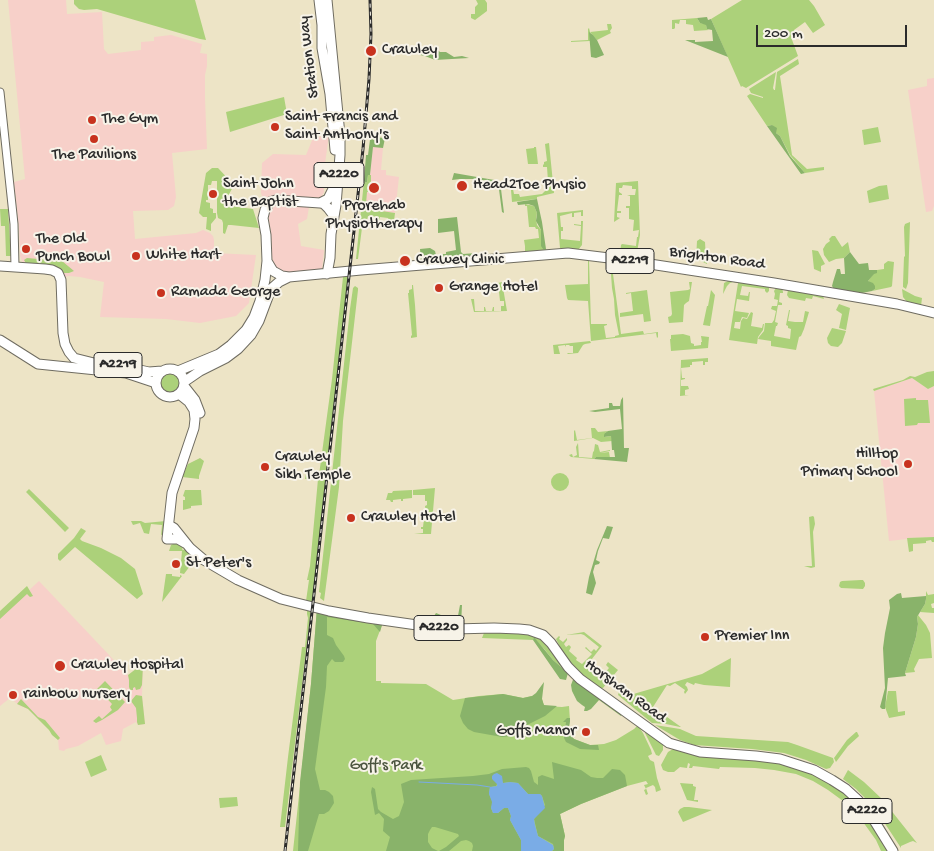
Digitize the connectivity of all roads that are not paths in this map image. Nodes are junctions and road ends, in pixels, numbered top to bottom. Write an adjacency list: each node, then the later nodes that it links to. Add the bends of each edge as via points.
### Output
1 (319, 0): 4 (main road, Station Way / A2220, via 322,48)
2 (327, 0): 4 (main road, Station Way / A2220)
3 (0, 92): 10 (street, via 14,224)
4 (337, 135): 5 (main road, Station Way / A2220, via 333,189 328,199); 6 (main road, Station Way / A2220, via 340,165)
5 (320, 203): 6 (main road, via 327,206); 8 (main road, via 276,200 268,204 264,212)
6 (334, 216): 7 (main road, Station Way)
7 (330, 258): 11 (main road); 12 (main road, Station Way)
8 (267, 260): 13 (main road, via 273,270); 19 (main road, via 260,300 246,330 219,354)
9 (0, 266): 10 (main road)
10 (15, 267): 16 (main road, via 58,273 63,333)
11 (344, 272): 12 (main road, A2219); 14 (main road, Brighton Road / A2219, via 568,253 774,283)
12 (327, 274): 13 (main road, A2219)
13 (289, 277): 21 (main road, via 271,289 260,321 238,349 200,371)
14 (934, 313)
15 (0, 340): 17 (main road, A2219, via 38,364)
16 (69, 352): 17 (main road); 18 (main road, A2219, via 74,358 94,363 149,372)
17 (57, 366): 20 (main road, A2219, via 126,373)
18 (162, 371): 19 (main road); 20 (main road)
19 (178, 371): 21 (main road)
20 (156, 383): 21 (main road, via 164,395 171,396)
21 (182, 387): 22 (main road, A2220, via 195,400 200,424 172,493)
22 (169, 525): 23 (main road, Horsham Road / A2220); 23 (main road, Horsham Road / A2220, via 167,539)
23 (185, 543): 24 (main road, Horsham Road / A2220, via 229,576 289,601 329,611 430,627 519,629 543,635 580,679 670,743 700,752 780,760 814,770 832,780 858,800)
24 (893, 851)

